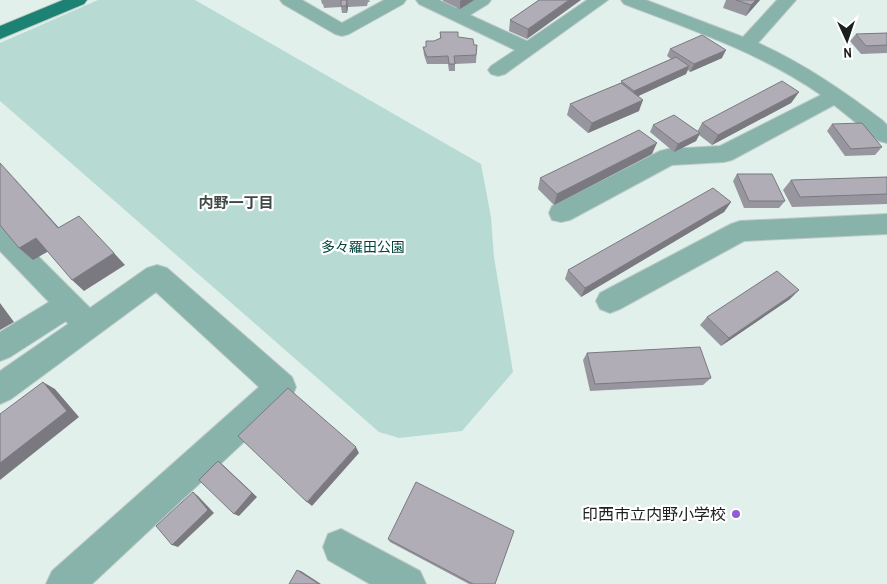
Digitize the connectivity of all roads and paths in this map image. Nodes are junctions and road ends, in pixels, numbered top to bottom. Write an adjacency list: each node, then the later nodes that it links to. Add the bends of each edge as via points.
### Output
1 (52, 0): 11 (main road)
2 (78, 0): 12 (main road)
3 (289, 0): 4 (street, via 342,30)
4 (397, 0)
5 (425, 0): 10 (street)
6 (482, 0): 10 (street)
7 (599, 0): 14 (street)
8 (630, 0): 13 (street)
9 (787, 0): 13 (street)
10 (457, 16): 14 (street)
11 (0, 22)
12 (0, 33)
13 (746, 45): 16 (street, via 780,61)
14 (529, 49): 15 (street)
15 (498, 70)
16 (836, 96): 17 (street); 18 (street, via 724,154 668,157)
17 (887, 136)
18 (561, 213)
19 (887, 224): 21 (street, via 740,231)
20 (0, 234): 22 (street)
21 (610, 301)
22 (78, 315): 23 (street); 24 (street); 26 (street, via 157,276 281,388)
23 (0, 348)
24 (0, 389)
25 (341, 547): 27 (street)
26 (65, 584)
27 (407, 584)

